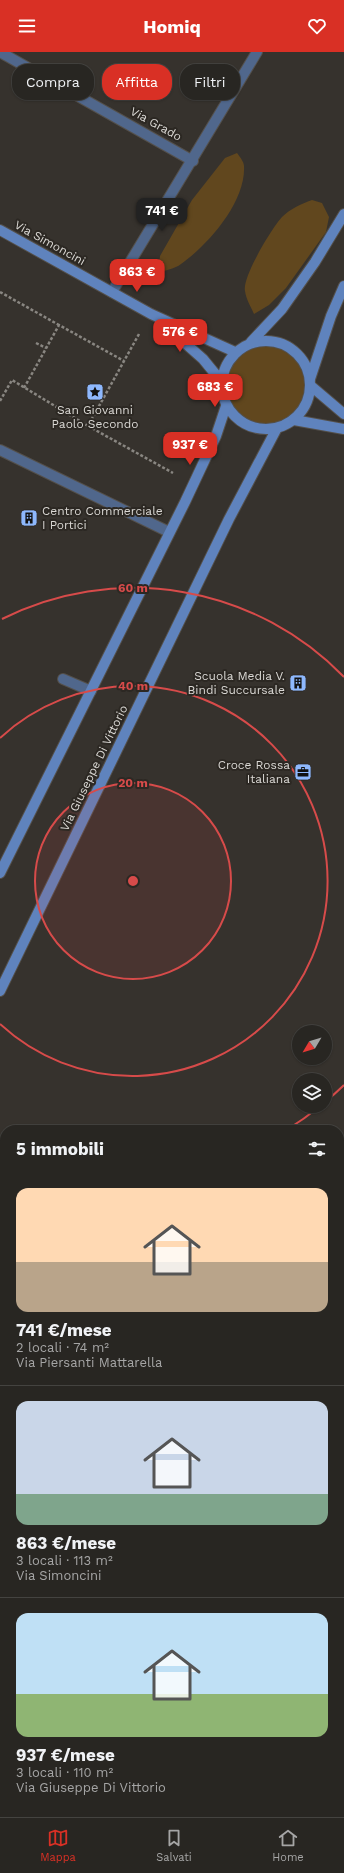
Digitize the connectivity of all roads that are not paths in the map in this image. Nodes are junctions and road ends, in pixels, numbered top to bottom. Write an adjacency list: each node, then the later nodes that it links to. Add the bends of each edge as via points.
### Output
1 (0, 52): 3 (street, Via Grado)
2 (258, 52): 3 (street)
3 (193, 160): 7 (street)
4 (344, 214): 9 (street, via 282,309)
5 (0, 230): 7 (street, Via Simoncini)
6 (344, 286): 12 (street, via 331,316)
7 (112, 292): 8 (street, Via Simoncini)
8 (151, 314): 10 (street, Via Simoncini); 11 (street, Via Simoncini, via 203,359)
9 (251, 342): 10 (street); 12 (street, via 264,340 289,347 307,366)
10 (235, 352): 11 (street, via 228,361)
11 (221, 381): 13 (street)
12 (310, 382): 14 (street); 15 (street, via 303,411)
13 (226, 406): 16 (street, via 235,418 248,426 262,429); 19 (street, via 216,436)
14 (344, 414)
15 (294, 420): 16 (street); 17 (street)
16 (277, 428): 23 (street, Via Giuseppe Di Vittorio, via 229,519)
17 (344, 429)
18 (0, 450): 19 (street)
19 (170, 532): 21 (street)
20 (63, 679): 21 (street)
21 (91, 691): 22 (street)
22 (0, 873)
23 (0, 991)

